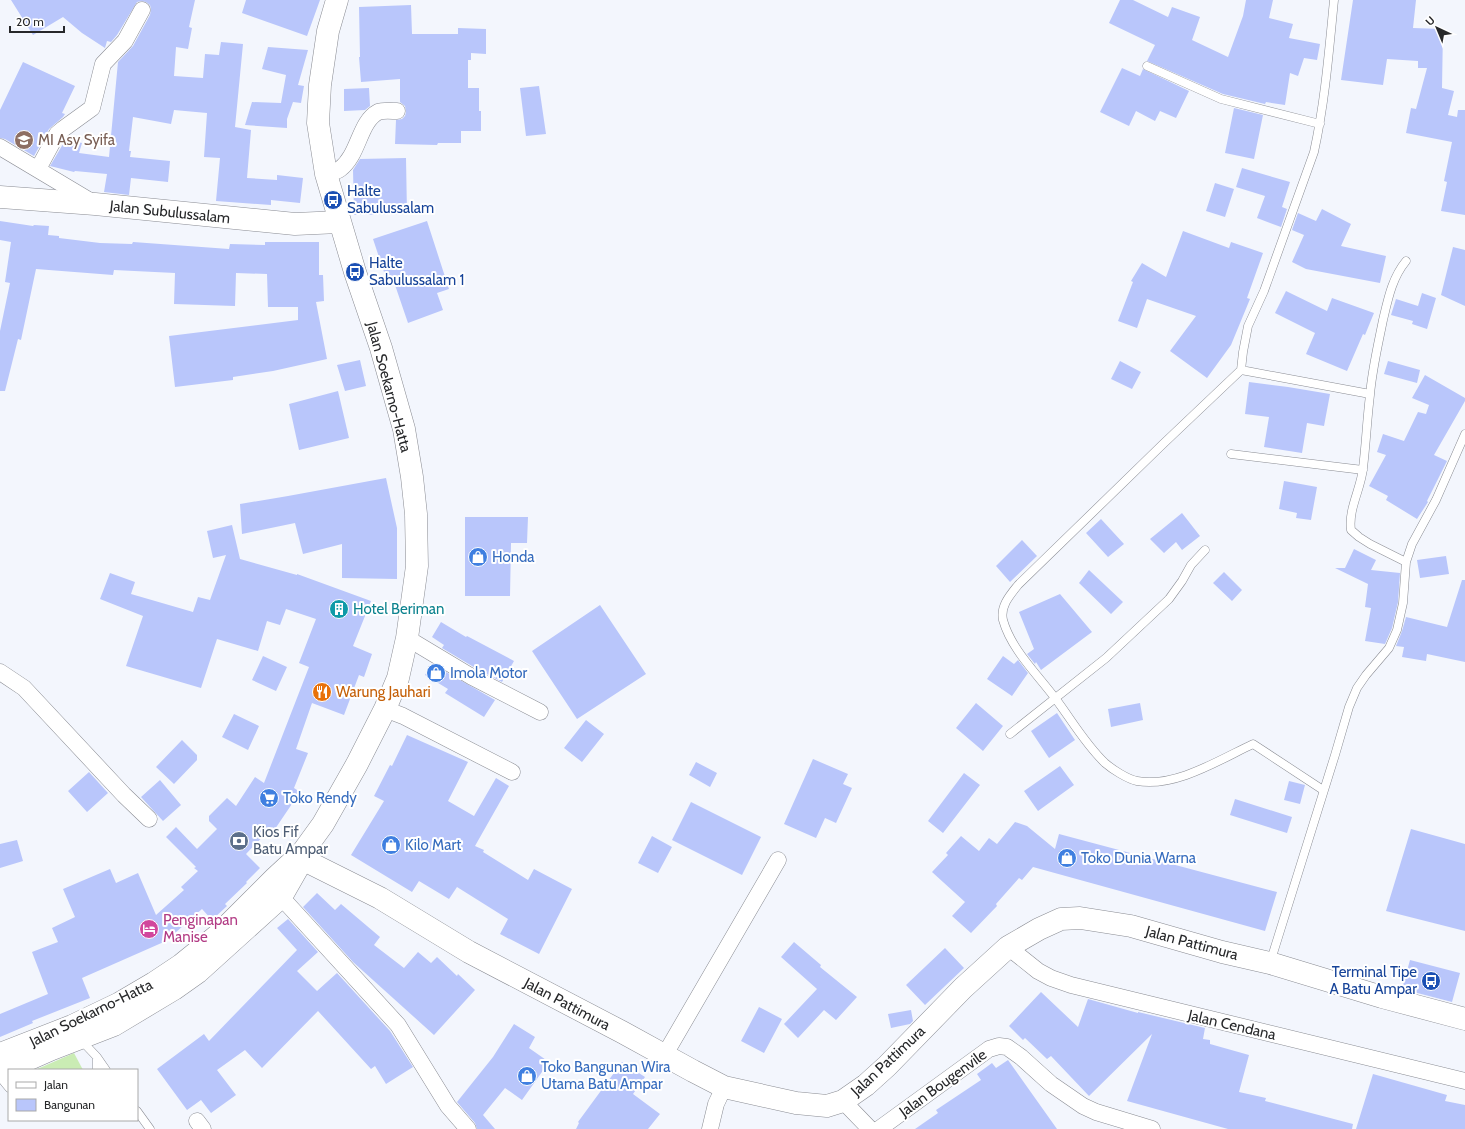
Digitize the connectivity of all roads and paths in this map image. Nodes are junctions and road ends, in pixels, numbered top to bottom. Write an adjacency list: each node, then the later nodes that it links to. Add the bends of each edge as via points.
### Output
1 (337, 0): 9 (main road, Jalan Soekarno-Hatta, via 328,30 320,85 318,123)
2 (1334, 0): 6 (lane)
3 (142, 10): 8 (street, via 125,40 103,64 92,108 57,134)
4 (1147, 66): 6 (lane, via 1221,99)
5 (397, 111): 9 (street, via 380,111 372,117 346,163 339,170)
6 (1320, 124): 14 (lane, via 1314,152 1264,291 1248,326)
7 (0, 147): 8 (street)
8 (38, 169): 11 (street)
9 (326, 174): 12 (main road, Jalan Soekarno-Hatta)
10 (0, 197): 11 (main road, Jalan Subulussalam)
11 (95, 204): 12 (main road, Jalan Subulussalam, via 295,224)
12 (340, 222): 21 (main road, Jalan Soekarno-Hatta, via 402,422 412,477 417,566)
13 (1406, 261): 15 (lane, via 1394,281 1389,297)
14 (1241, 370): 15 (lane); 23 (lane, via 1039,564 1007,600 1003,608 1003,619 1009,633)
15 (1370, 394): 18 (lane)
16 (1465, 434): 20 (lane, via 1439,494 1412,544)
17 (1232, 454): 18 (lane)
18 (1363, 470): 20 (lane, via 1351,514 1351,530 1364,540)
19 (1205, 550): 23 (lane, via 1191,565 1168,599 1106,658)
20 (1406, 562): 28 (lane, via 1403,603 1397,630 1389,648 1357,688)
21 (407, 638): 24 (main road, Jalan Soekarno-Hatta, via 398,678); 25 (street, via 472,677)
22 (0, 672): 29 (street, via 24,688)
23 (1055, 698): 26 (lane); 28 (lane, via 1085,740 1106,763 1135,780 1149,782 1180,778 1253,744)
24 (385, 709): 27 (street); 30 (main road, Jalan Soekarno-Hatta, via 336,802)
25 (540, 712)
26 (1010, 734)
27 (512, 772)
28 (1323, 790): 34 (lane)
29 (149, 819)
30 (301, 857): 32 (main road, Jalan Soekarno-Hatta); 36 (main road, Jalan Soekarno-Hatta, via 218,935 180,965); 38 (main road, Jalan Pattimura, via 380,898 469,952)
31 (778, 860): 38 (street)
32 (281, 897): 36 (main road, Jalan Soekarno-Hatta, via 198,972 174,988 114,1025); 50 (street, via 398,1025 448,1106)
33 (1008, 947): 34 (main road, Jalan Pattimura, via 1061,919 1080,918 1131,926); 44 (street, Jalan Cendana, via 1038,971 1070,985); 47 (main road, Jalan Pattimura, via 963,988 887,1066)
34 (1270, 963): 35 (main road, Jalan Pattimura)
35 (1465, 1019)
36 (76, 1032): 37 (main road, Jalan Soekarno-Hatta); 39 (lane); 42 (main road, Jalan Soekarno-Hatta, via 52,1049)
37 (0, 1054)
38 (664, 1056): 46 (main road, Jalan Pattimura)
39 (97, 1057): 40 (lane); 41 (lane)
40 (97, 1069)
41 (105, 1069)
42 (0, 1072)
43 (0, 1077): 45 (lane)
44 (1465, 1081)
45 (8, 1087)
46 (724, 1087): 47 (main road, Jalan Pattimura, via 796,1103 827,1106); 51 (street, via 716,1104)
47 (843, 1101): 52 (street)
48 (138, 1112): 49 (lane)
49 (150, 1129)
50 (468, 1129)
51 (710, 1129)
52 (870, 1129)
53 (879, 1129): 54 (street, Jalan Bougenvile, via 989,1050 999,1046 1007,1046 1051,1084 1083,1106)
54 (1152, 1129)

